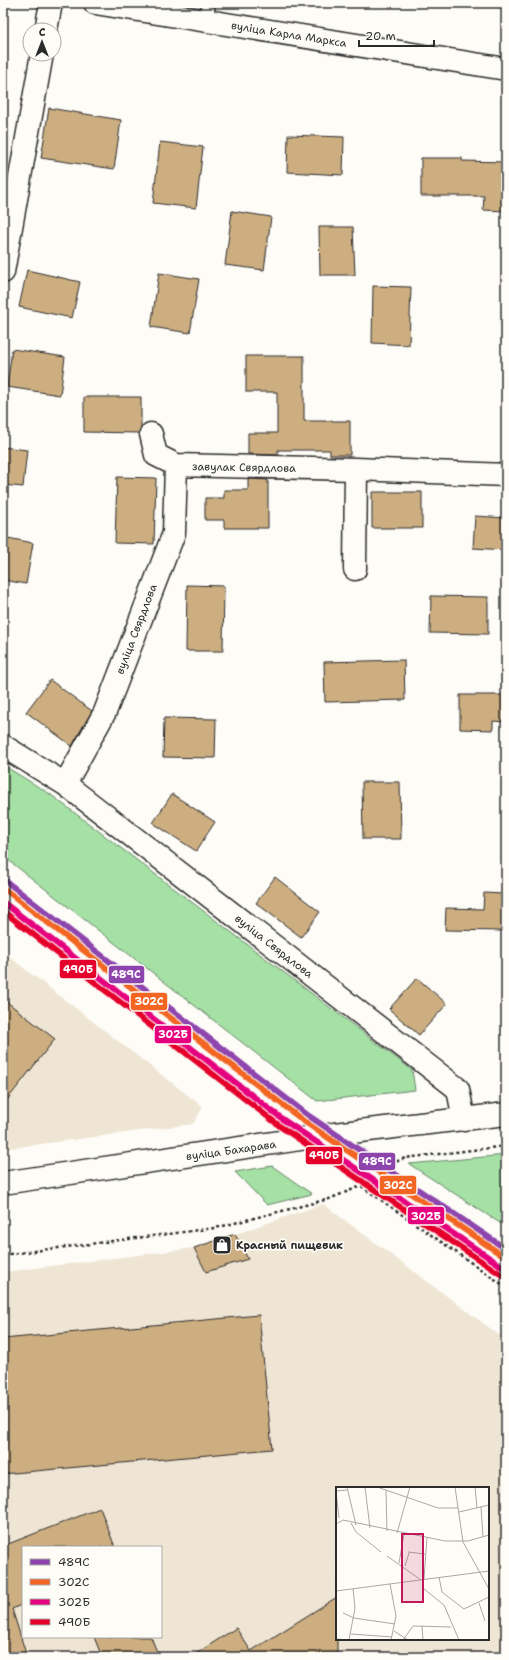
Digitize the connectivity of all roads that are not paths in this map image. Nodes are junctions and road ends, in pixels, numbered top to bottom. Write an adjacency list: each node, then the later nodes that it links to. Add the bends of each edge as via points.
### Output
1 (51, 3): 4 (street)
2 (95, 3): 3 (street, вуліца Карла Маркса)
3 (207, 12): 6 (street, вуліца Карла Маркса)
4 (47, 22)
5 (41, 62): 7 (street)
6 (506, 69)
7 (3, 272)
8 (151, 434): 9 (street, завулак Свярдлова, via 156,454)
9 (176, 465): 10 (street, завулак Свярдлова); 14 (street, вуліца Свярдлова, via 174,533 104,712)
10 (356, 469): 11 (street, завулак Свярдлова); 12 (street)
11 (506, 475)
12 (355, 569)
13 (3, 746): 14 (street, вуліца Свярдлова)
14 (65, 784): 16 (street, вуліца Свярдлова, via 458,1089)
15 (506, 1114): 16 (street, вуліца Бахарава)
16 (464, 1120): 17 (street, вуліца Бахарава, via 334,1134)
17 (3, 1183)

